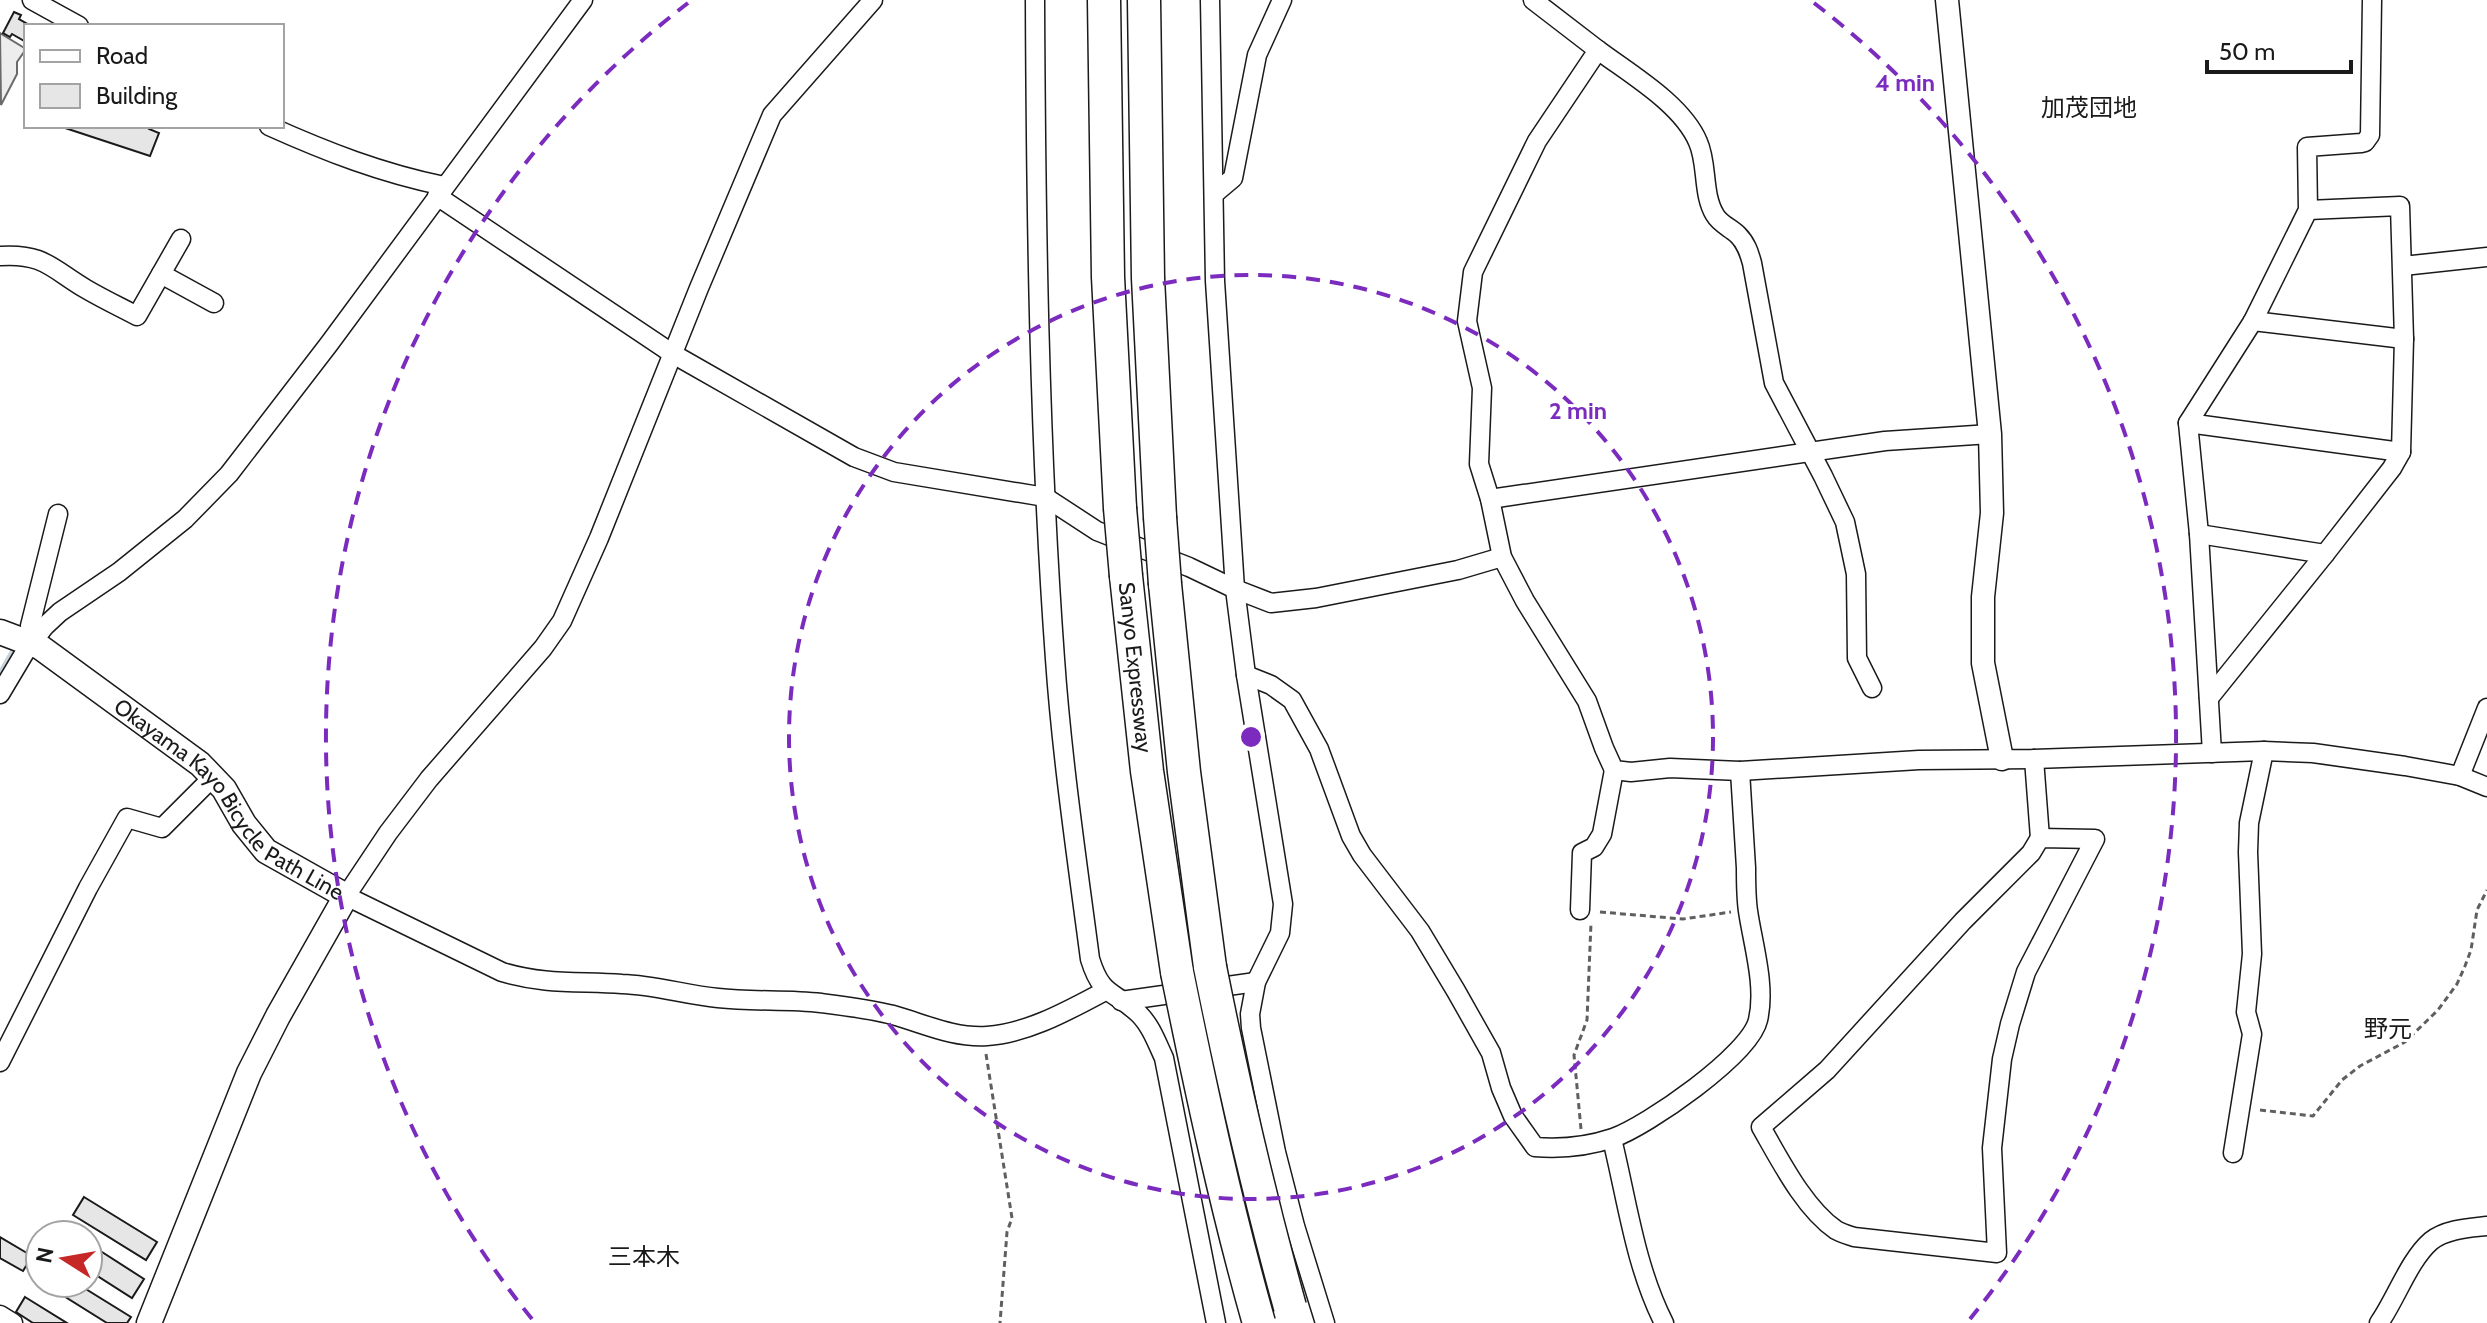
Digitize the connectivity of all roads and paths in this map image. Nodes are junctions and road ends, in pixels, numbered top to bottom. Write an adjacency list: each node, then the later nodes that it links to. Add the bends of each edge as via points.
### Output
1 (32, 0): 12 (street)
2 (583, 0): 15 (street)
3 (873, 0): 26 (street, via 772,115)
4 (1035, 0): 31 (street, via 1036,249)
5 (1104, 0): 73 (highway, Sanyo Expressway, bridge, via 1108,277 1120,508 1147,771 1177,972 1213,1147)
6 (1144, 0): 68 (highway, Sanyo Expressway, bridge, via 1148,278 1160,517 1184,772 1210,967 1246,1139)
7 (1210, 0): 16 (street)
8 (1282, 0): 16 (street, via 1257,55 1233,178)
9 (1533, 0): 13 (street)
10 (1947, 0): 28 (street)
11 (2372, 0): 17 (street, via 2370,135 2361,143 2307,147)
12 (75, 24)
13 (1598, 50): 29 (street, via 1671,106 1698,141 1714,214 1747,247 1774,383); 32 (street, via 1537,141 1473,272 1467,321 1482,388 1479,464)
14 (273, 128): 15 (street)
15 (441, 191): 26 (street); 38 (street, via 229,474 185,519 119,572)
16 (1214, 194): 37 (street, via 1220,390)
17 (2308, 210): 21 (street, via 2400,206); 24 (street)
18 (181, 239): 22 (street)
19 (0, 256): 22 (street, via 40,260 137,316)
20 (2487, 257): 21 (street)
21 (2403, 266): 25 (street)
22 (161, 274): 23 (street)
23 (214, 303)
24 (2253, 321): 25 (street); 27 (street)
25 (2404, 339): 30 (street)
26 (670, 352): 31 (street, via 854,457 894,472); 55 (street, via 562,621)
27 (2188, 423): 30 (street); 34 (street)
28 (1990, 434): 29 (street); 46 (street, via 1992,513 1983,663)
29 (1809, 451): 32 (street); 40 (street, via 1835,498 1852,547 1857,658)
30 (2401, 452): 35 (street)
31 (1045, 497): 37 (street, via 1097,531); 59 (street, via 1055,662 1090,959 1095,977)
32 (1490, 499): 36 (street)
33 (58, 514): 38 (street)
34 (2199, 534): 35 (street); 42 (street)
35 (2325, 554): 42 (street)
36 (1502, 557): 37 (street, via 1286,602 1271,603); 48 (street, via 1587,701)
37 (1235, 589): 39 (street)
38 (23, 637): 41 (street); 50 (main road, Okayama Kayo Bicycle Path Line)
39 (1246, 675): 58 (street, via 1283,904 1280,933); 64 (street, via 1292,700 1319,749 1351,836 1456,991 1491,1053 1513,1116 1535,1147)
40 (1872, 688)
41 (0, 694)
42 (2209, 698): 45 (street)
43 (2487, 708): 51 (street)
44 (2264, 751): 45 (street); 51 (street, via 2354,758); 62 (street, via 2248,838 2252,954 2246,1012 2252,1034)
45 (2212, 753): 47 (street)
46 (2002, 759): 47 (street); 49 (street)
47 (2034, 759): 53 (street)
48 (1614, 770): 49 (street); 57 (street, via 1602,834 1582,853)
49 (1740, 771): 56 (street)
50 (214, 776): 55 (main road, Okayama Kayo Bicycle Path Line, via 266,851); 61 (street, via 162,828 127,818)
51 (2460, 776): 52 (street)
52 (2487, 787)
53 (2040, 838): 53 (street, via 2095,839 2030,963 2010,1024 1992,1148 1997,1253 1854,1237 1836,1230 1795,1184 1761,1127 1827,1070)
54 (2487, 890): 62 (path, via 2457,984 2405,1042 2342,1080 2313,1116)
55 (341, 893): 60 (street, via 528,980 622,983 716,998 821,1003 893,1015 938,1031); 69 (main road, Okayama Kayo Bicycle Path Line, via 249,1073)
56 (1747, 909): 57 (path, via 1683,919); 63 (street, via 1757,960 1758,1022 1687,1095)
57 (1580, 910): 64 (path, via 1592,917 1587,1020 1574,1055)
58 (1256, 982): 59 (street); 74 (street, via 1251,1028 1295,1226)
59 (1113, 996): 60 (street, via 1006,1034); 72 (street, via 1140,1015 1164,1058)
60 (983, 1036): 71 (path, via 1012,1218)
61 (0, 1062)
62 (2240, 1107): 65 (street)
63 (1612, 1139): 64 (street); 75 (street, via 1638,1254)
64 (1582, 1144)
65 (2233, 1153)
66 (2487, 1226): 76 (street, via 2432,1241)
67 (0, 1315): 70 (street)
68 (1294, 1318)
69 (156, 1320)
70 (13, 1323)
71 (1000, 1323)
72 (1216, 1323)
73 (1259, 1323)
74 (1325, 1323)
75 (1664, 1323)
76 (2379, 1323)

